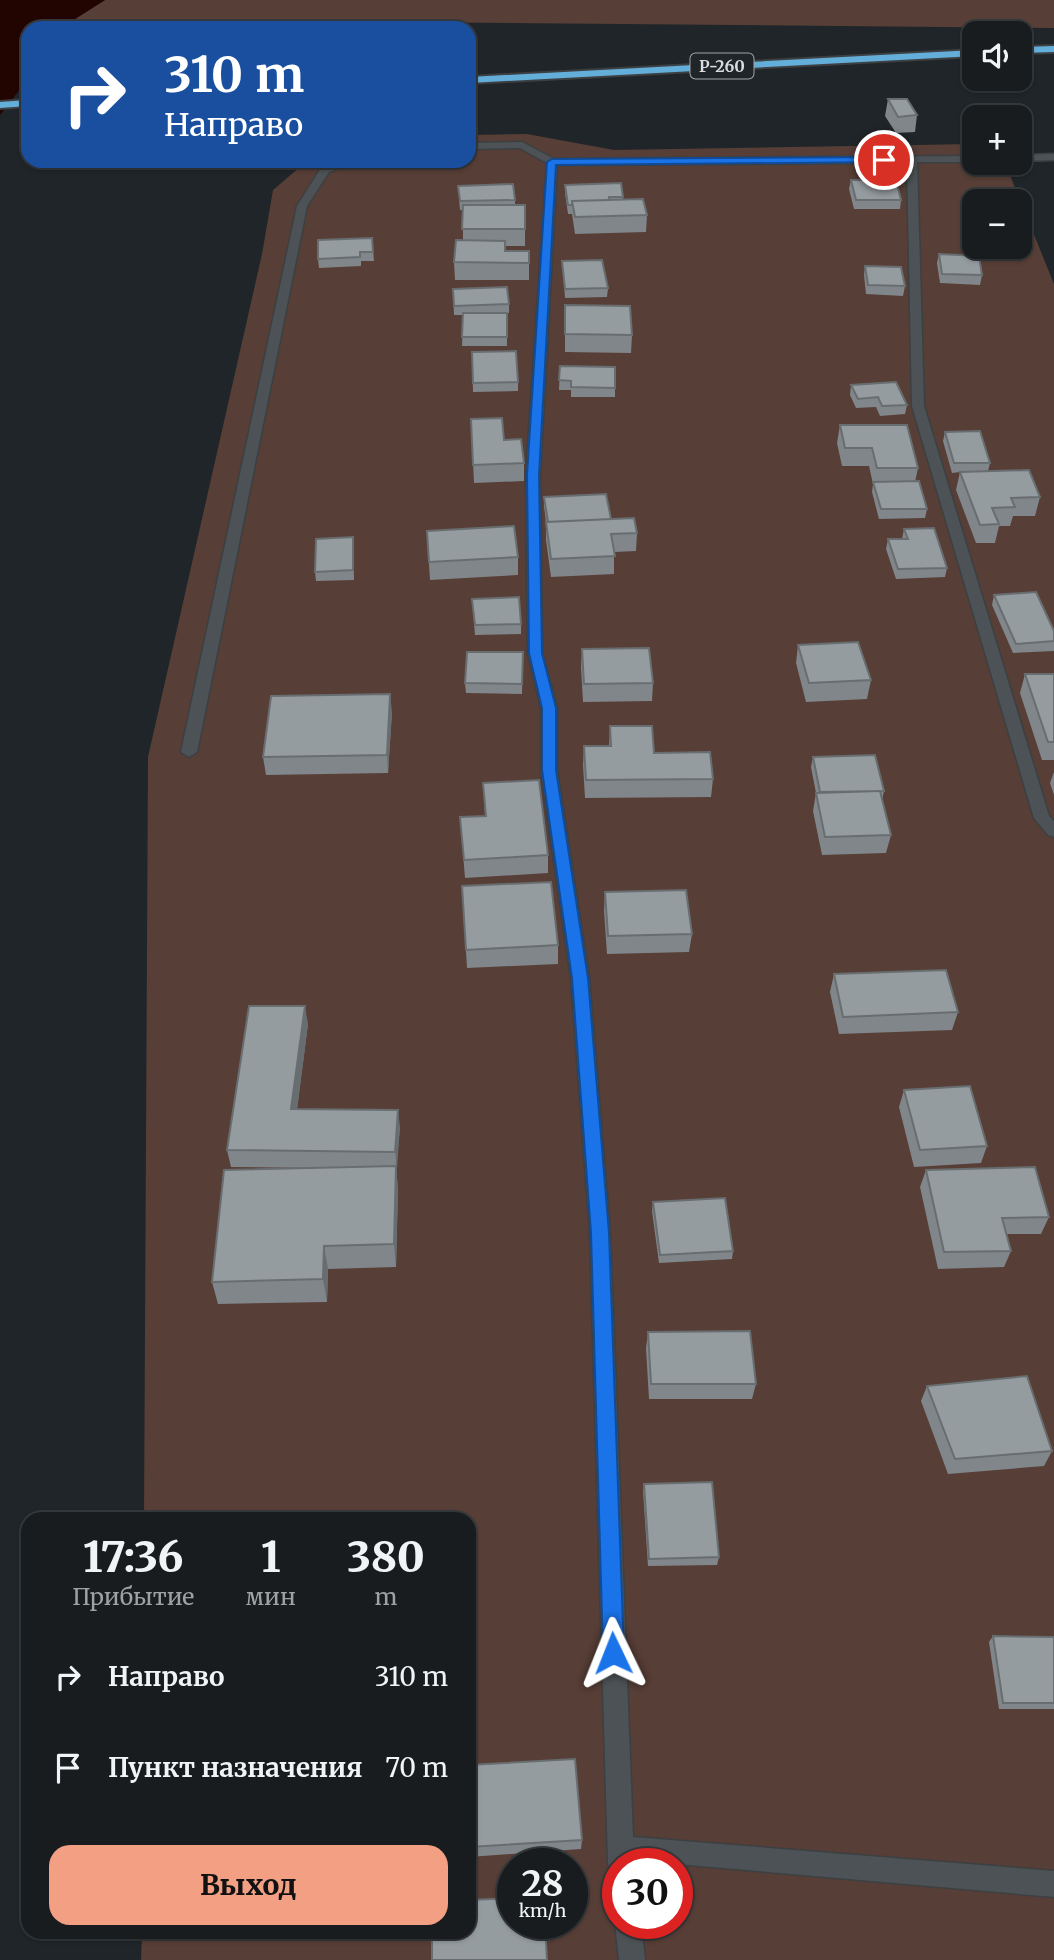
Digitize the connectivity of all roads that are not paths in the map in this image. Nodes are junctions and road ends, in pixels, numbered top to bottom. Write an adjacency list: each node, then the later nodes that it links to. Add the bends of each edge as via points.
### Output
1 (1054, 49): 2 (highway)
2 (1032, 50)
3 (962, 54): 4 (highway, Р-260)
4 (476, 80)
5 (21, 104): 6 (highway)
6 (0, 105)
7 (476, 146): 12 (street, via 522,145)
8 (1032, 158): 9 (street)
9 (1054, 158)
10 (912, 159): 11 (street); 12 (street); 15 (street, via 918,406 1042,818)
11 (962, 159)
12 (552, 162): 16 (street, via 533,475 535,653 549,708 549,770 580,978 600,1233)
13 (331, 168): 14 (street, via 325,170 302,206)
14 (188, 752)
15 (1054, 831)
16 (620, 1848)
17 (693, 1861): 18 (street)
18 (1054, 1884)
19 (630, 1939): 20 (street)
20 (632, 1960)

